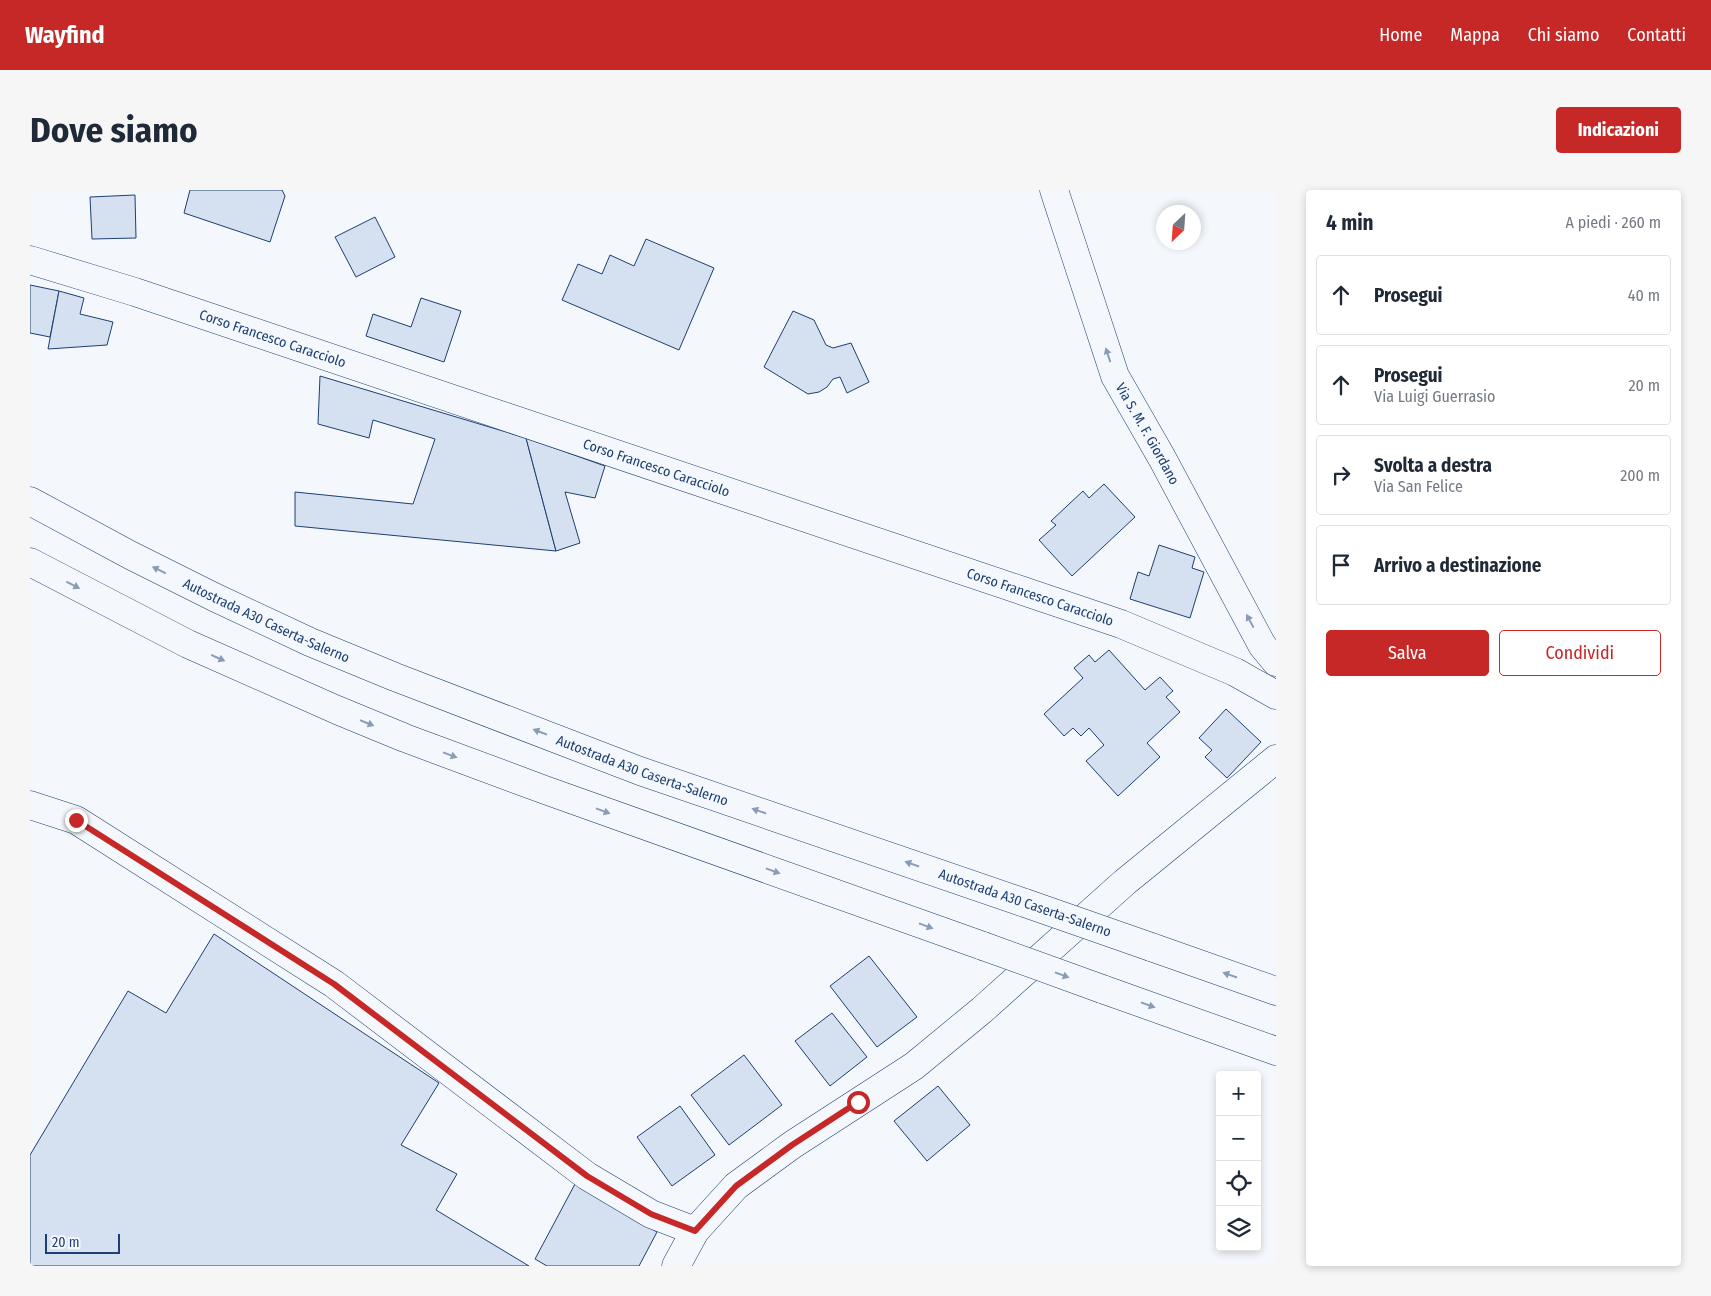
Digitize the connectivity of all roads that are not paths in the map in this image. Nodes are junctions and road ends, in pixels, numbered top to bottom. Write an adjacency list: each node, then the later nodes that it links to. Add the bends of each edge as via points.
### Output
1 (1054, 190): 5 (main road, Via S. M. F. Giordano, one-way to 1, via 1262,645 1115,376)
2 (30, 260): 6 (main road, Corso Francesco Caracciolo, via 1121,624 1235,672)
3 (30, 501): 9 (main road, Autostrada A30 Caserta-Salerno, one-way to 3, bridge, via 640,770 395,677 214,597)
4 (30, 562): 10 (main road, one-way to 10, bridge, via 188,644 405,738)
5 (1276, 662)
6 (1276, 695)
7 (1276, 759): 11 (main road, via 1125,882 914,1066 792,1145 736,1186)
8 (30, 805): 11 (main road, via 76,820 325,979 587,1176 651,1214)
9 (1276, 991)
10 (1276, 1051)
11 (695, 1231): 12 (main road)
12 (676, 1266)

